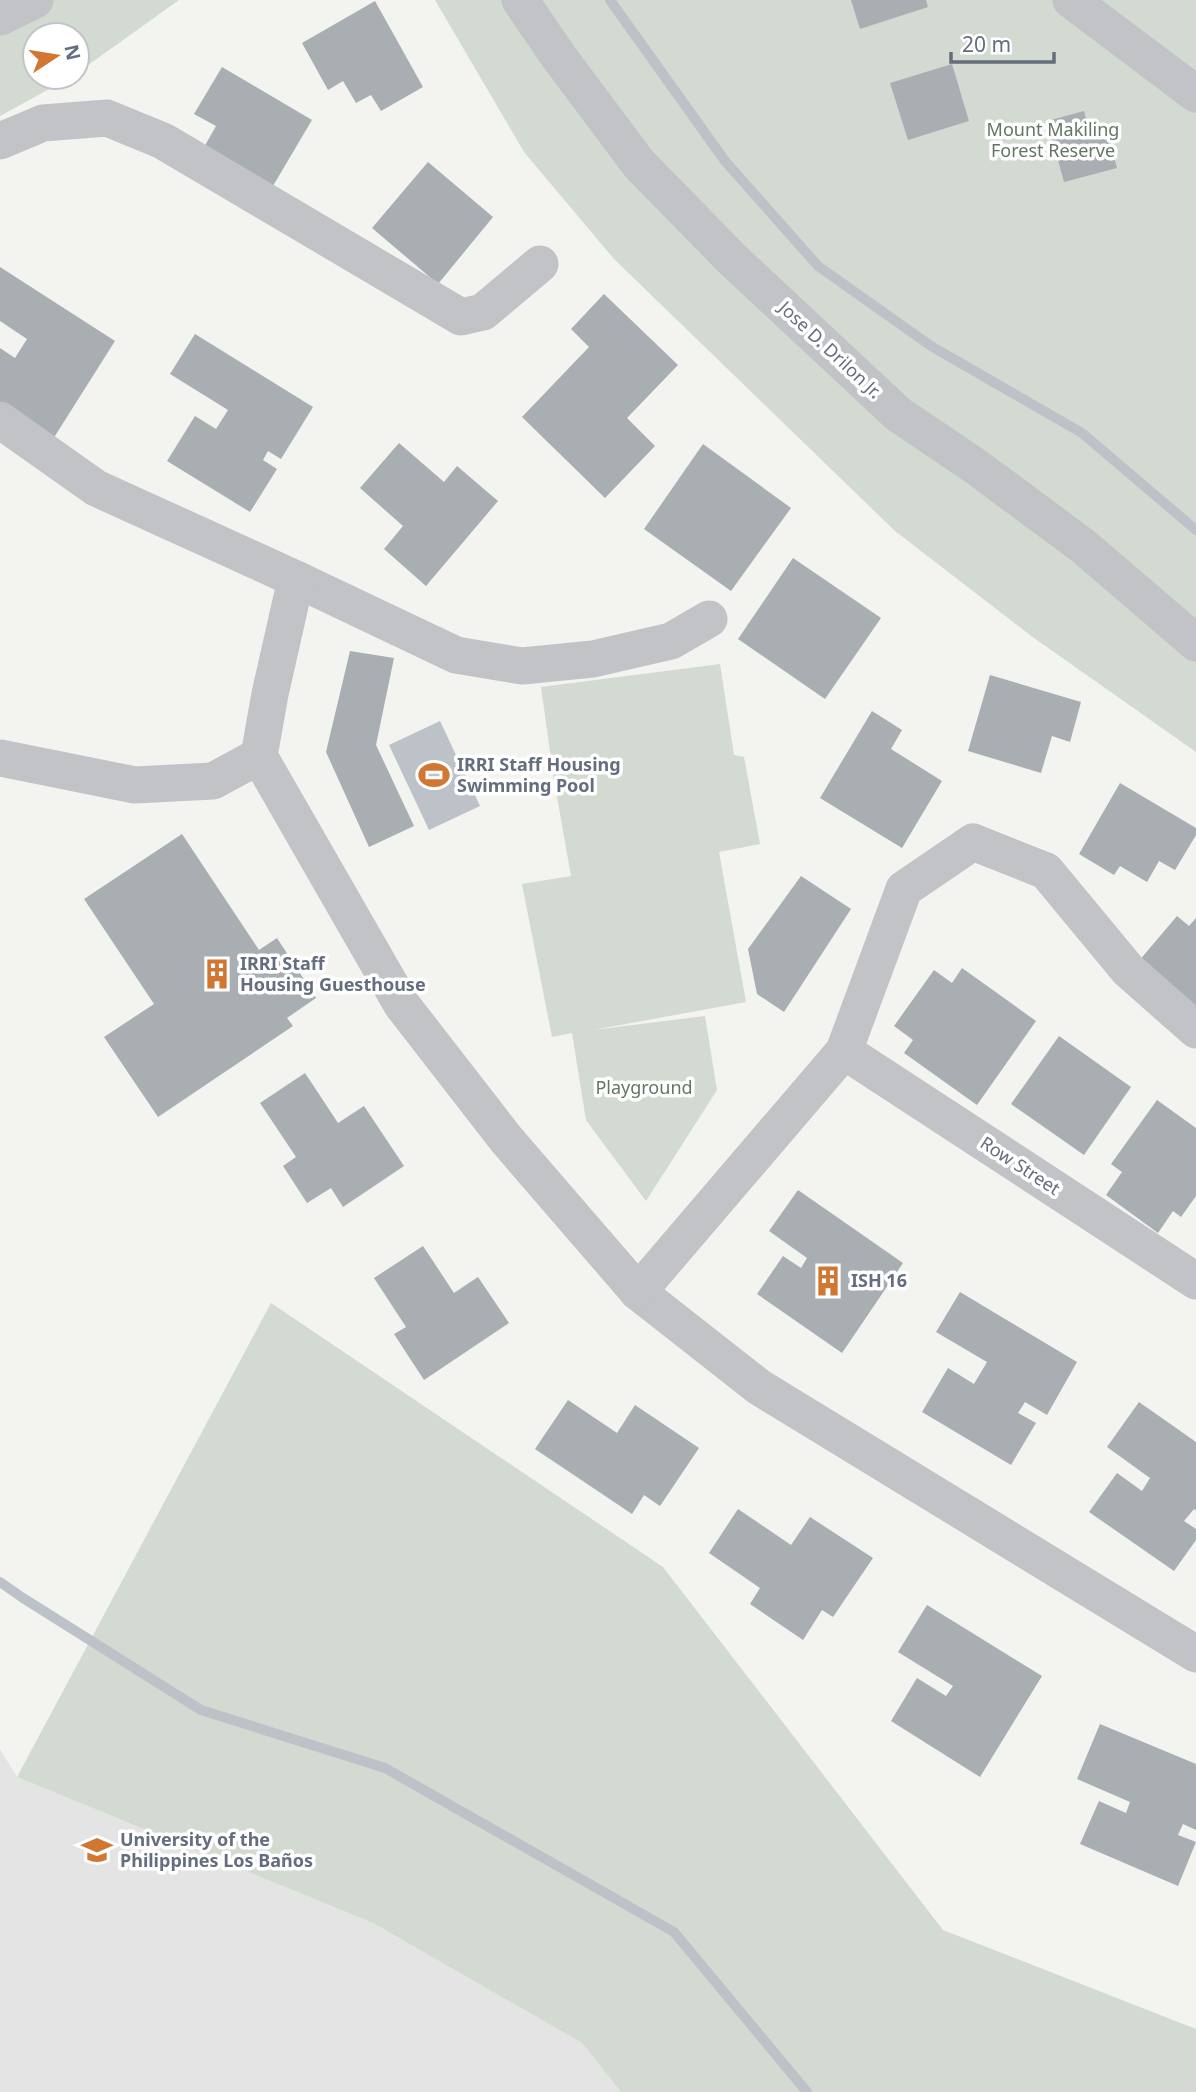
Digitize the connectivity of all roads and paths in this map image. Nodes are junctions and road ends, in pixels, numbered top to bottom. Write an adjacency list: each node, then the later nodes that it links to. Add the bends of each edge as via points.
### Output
1 (35, 0): 4 (street)
2 (520, 0): 11 (street, Jose D. Drilon Jr., via 639,164 732,259 898,414 1083,547)
3 (1071, 0): 5 (street)
4 (0, 18)
5 (1196, 93)
6 (0, 141): 7 (street, via 43,123 107,118 163,141 461,317 482,312)
7 (540, 264)
8 (0, 420): 9 (street, via 96,488)
9 (296, 579): 10 (street, via 456,655 522,666 593,659 671,641); 12 (street)
10 (709, 619)
11 (1196, 643)
12 (259, 756): 13 (street, via 213,781 135,785); 17 (street, via 402,1005 506,1139)
13 (0, 758)
14 (1196, 1030): 15 (street, via 1128,970 1046,871 973,842 904,889)
15 (844, 1051): 16 (street, Row Street); 17 (street)
16 (1196, 1281)
17 (639, 1292): 18 (street, via 759,1387)
18 (1196, 1654)

